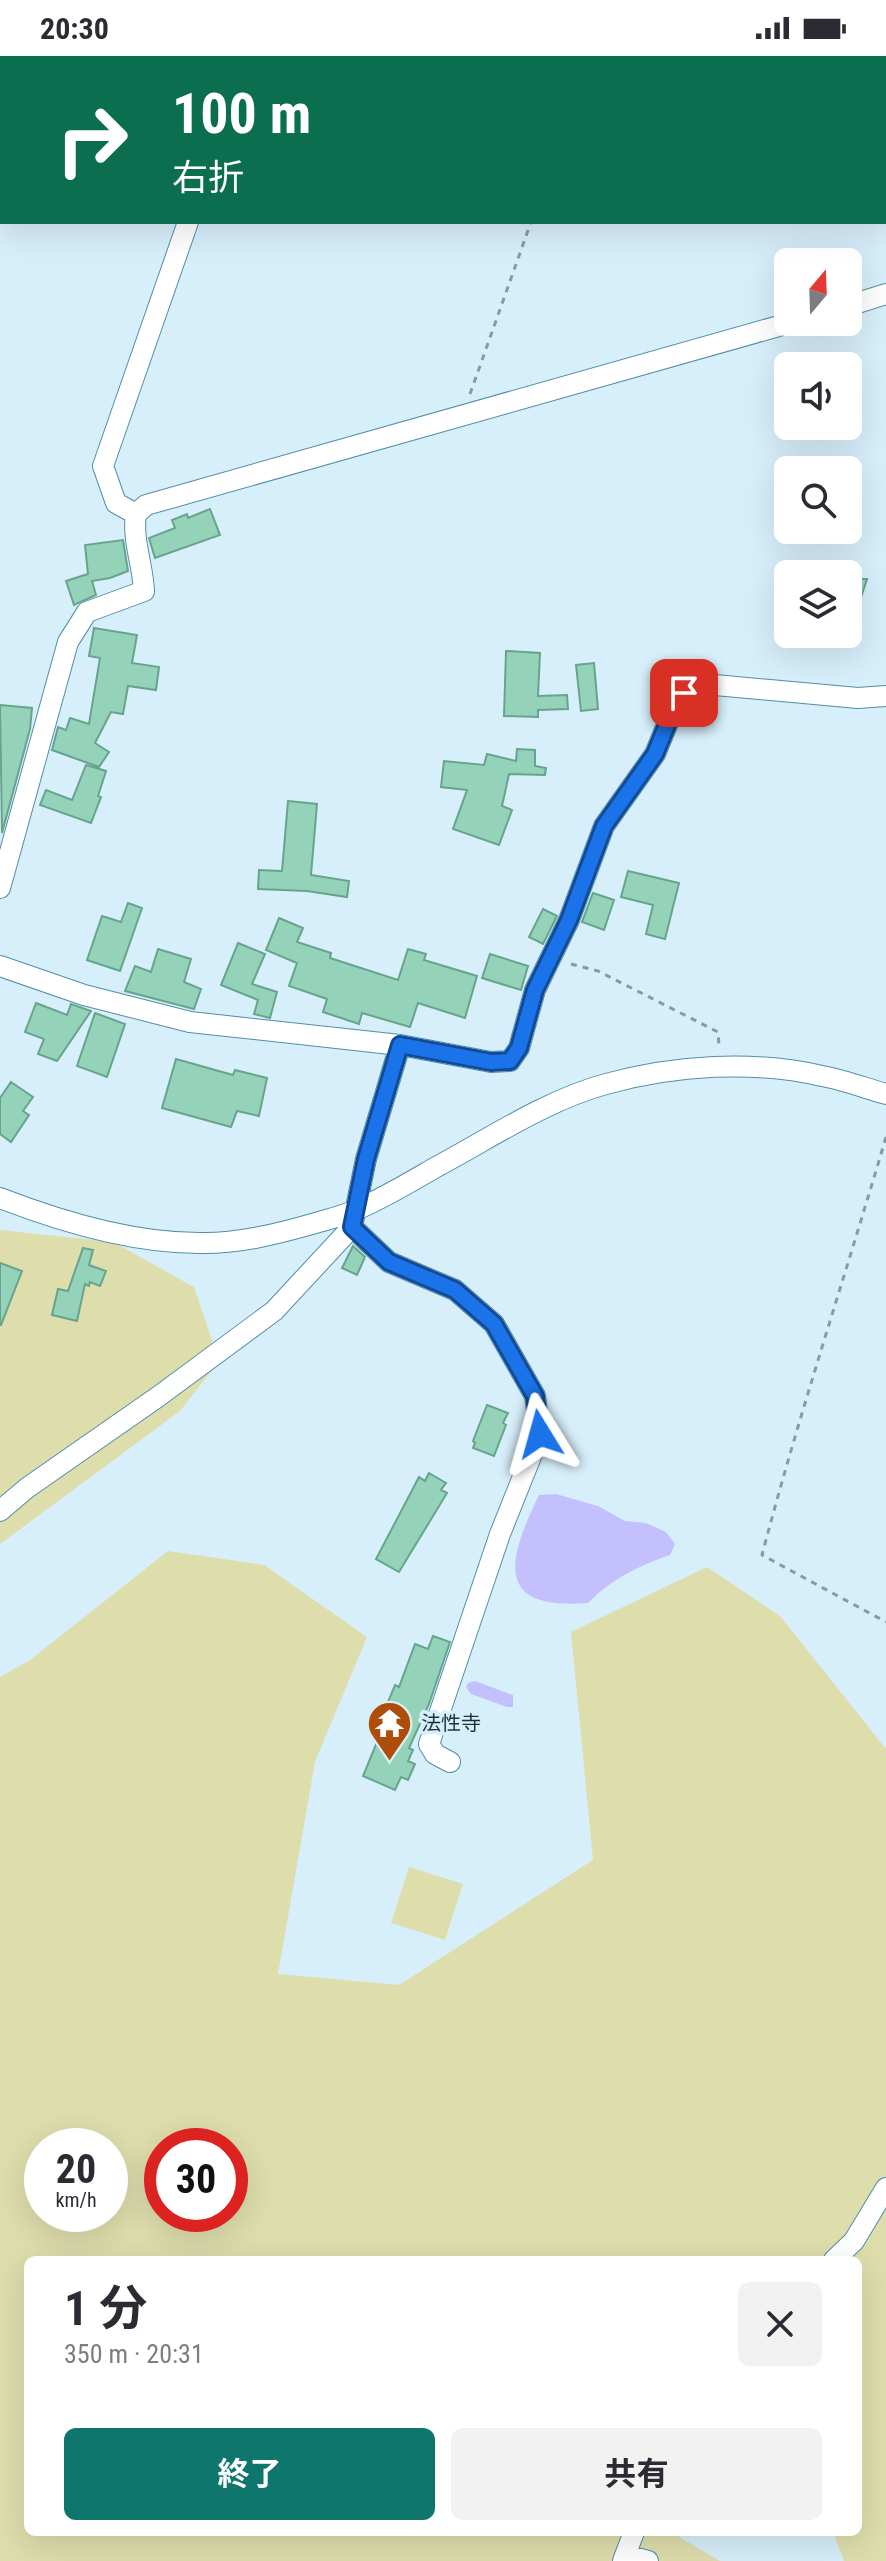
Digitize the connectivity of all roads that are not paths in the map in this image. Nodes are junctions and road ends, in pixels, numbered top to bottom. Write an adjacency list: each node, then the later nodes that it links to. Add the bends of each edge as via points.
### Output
1 (187, 224): 5 (street, via 103,466 116,503)
2 (886, 294): 3 (street)
3 (862, 302)
4 (774, 327): 5 (street, via 146,505)
5 (136, 514): 7 (street, via 144,591 87,612 68,642)
6 (886, 696): 9 (street, via 704,684 684,693 655,754 604,826 510,1061)
7 (0, 888)
8 (0, 966): 9 (street, via 84,995 190,1022)
9 (400, 1045): 12 (street)
10 (886, 1094): 12 (street, via 775,1068 666,1072 605,1084 513,1124)
11 (0, 1198): 12 (street, via 102,1230 200,1243)
12 (354, 1219): 13 (street, via 274,1311); 14 (street, via 389,1262 455,1290 494,1324 535,1396 540,1434 429,1744)
13 (0, 1511)
14 (450, 1762)
15 (886, 2188): 16 (street, via 854,2241)
16 (838, 2256)
17 (632, 2536): 18 (street)
18 (624, 2558): 19 (street)
19 (648, 2561)

